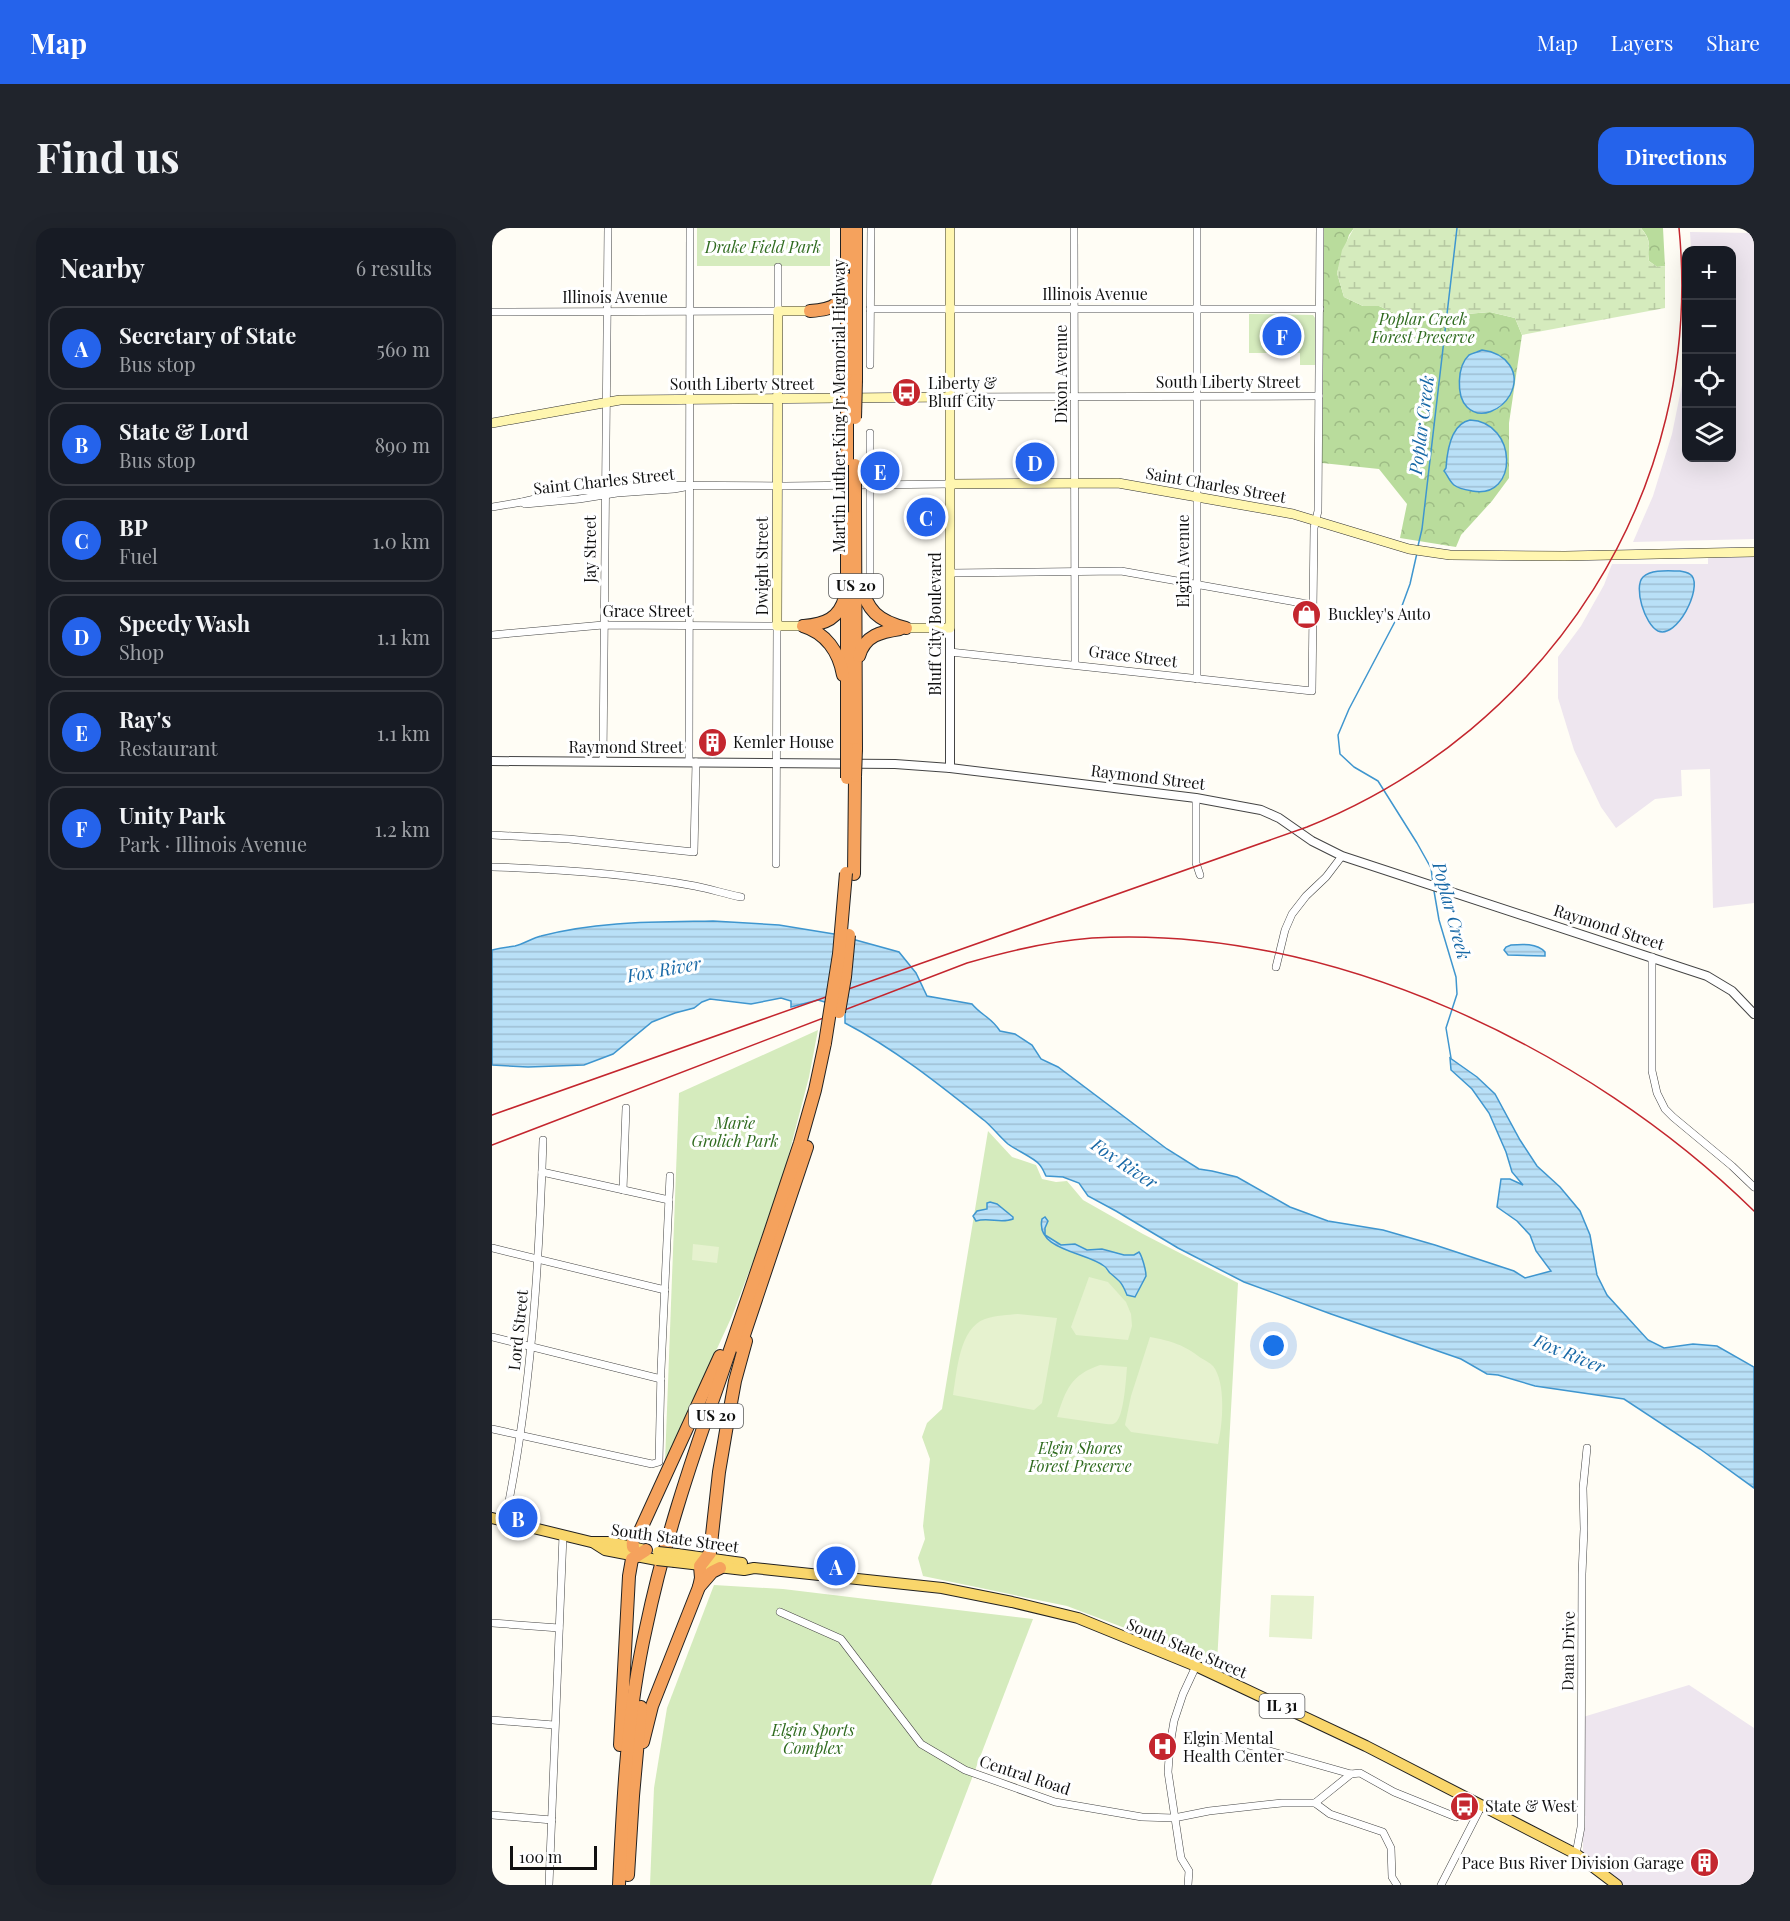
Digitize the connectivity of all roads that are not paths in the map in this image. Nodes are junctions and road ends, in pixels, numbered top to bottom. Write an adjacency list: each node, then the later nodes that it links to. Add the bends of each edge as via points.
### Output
1 (608, 228): 20 (street, Jay Street)
2 (690, 228): 21 (street)
3 (847, 228): 11 (highway, Martin Luther King Jr Memorial Highway / US 20)
4 (856, 228): 23 (highway, Martin Luther King Jr Memorial Highway / US 20)
5 (872, 228): 12 (street)
6 (950, 228): 16 (main road, Bluff City Boulevard)
7 (1074, 228): 13 (street, Dixon Avenue)
8 (1197, 228): 14 (street, Elgin Avenue)
9 (1320, 228): 15 (street)
10 (778, 267): 17 (street, Dwight Street)
11 (847, 279): 18 (highway, via 836,306); 23 (highway, Martin Luther King Jr Memorial Highway / US 20)
12 (870, 309): 16 (street, Illinois Avenue); 22 (street)
13 (1074, 309): 14 (street, Illinois Avenue); 16 (street, Illinois Avenue); 25 (street, Dixon Avenue)
14 (1197, 309): 15 (street, Illinois Avenue); 26 (street, Elgin Avenue)
15 (1320, 309): 24 (street)
16 (950, 310): 28 (main road, Bluff City Boulevard)
17 (778, 311): 18 (main road, Illinois Avenue); 21 (street, Illinois Avenue); 27 (main road, Dwight Street)
18 (810, 311)
19 (492, 312): 20 (street, Illinois Avenue)
20 (606, 312): 21 (street, Illinois Avenue); 30 (street, Jay Street)
21 (690, 312): 29 (street)
22 (870, 365)
23 (851, 379): 41 (highway, Martin Luther King Jr Memorial Highway / US 20, bridge)
24 (1319, 396): 26 (street, South Liberty Street); 42 (street)
25 (1075, 397): 26 (street, South Liberty Street); 28 (street, South Liberty Street); 34 (street, Dixon Avenue)
26 (1197, 397): 39 (street, Elgin Avenue)
27 (778, 398): 28 (main road, South Liberty Street); 29 (main road, South Liberty Street); 36 (main road, Dwight Street)
28 (950, 398): 33 (main road, Bluff City Boulevard)
29 (691, 399): 30 (main road, South Liberty Street); 35 (street)
30 (605, 401): 31 (main road, South Liberty Street); 38 (street, Jay Street)
31 (492, 423)
32 (870, 433): 37 (street)
33 (951, 484): 34 (main road, Saint Charles Street); 37 (street, Saint Charles Street); 46 (main road, Bluff City Boulevard)
34 (1076, 484): 39 (main road, Saint Charles Street, via 1118,483); 45 (street, Dixon Avenue)
35 (690, 486): 36 (street, Saint Charles Street); 38 (street, Saint Charles Street); 52 (street)
36 (778, 486): 37 (street, Saint Charles Street); 53 (main road, Dwight Street)
37 (869, 486): 48 (street)
38 (605, 492): 40 (street, Saint Charles Street, via 561,501); 51 (street, Jay Street)
39 (1197, 498): 42 (main road, Saint Charles Street); 47 (street, Elgin Avenue)
40 (492, 507)
41 (851, 507): 44 (highway, Martin Luther King Jr Memorial Highway / US 20); 49 (highway, Martin Luther King Jr Memorial Highway / US 20)
42 (1316, 521): 43 (main road, Saint Charles Street, via 1409,549 1460,556); 50 (street)
43 (1754, 552)
44 (856, 555): 55 (highway, via 869,606 889,624); 60 (highway, Martin Luther King Jr Memorial Highway / US 20)
45 (1075, 571): 46 (street); 47 (street, via 1121,571); 59 (street, Dixon Avenue)
46 (950, 573): 56 (main road, Bluff City Boulevard)
47 (1197, 585): 50 (street); 61 (street, Elgin Avenue)
48 (870, 586)
49 (847, 587): 54 (highway, via 833,619); 62 (highway, Martin Luther King Jr Memorial Highway / US 20)
50 (1313, 605): 61 (street, Grace Street, via 1312,691)
51 (603, 625): 52 (street, Grace Street); 57 (street, Grace Street); 65 (street, Jay Street)
52 (691, 625): 53 (street, Grace Street); 66 (street)
53 (777, 626): 54 (main road, Grace Street); 67 (street, Dwight Street)
54 (803, 626): 62 (highway, via 814,630 834,649)
55 (906, 628): 56 (main road); 60 (highway, via 884,631 867,639)
56 (950, 628): 58 (street, Bluff City Boulevard)
57 (492, 635)
58 (950, 652): 59 (street, Grace Street); 68 (street, Bluff City Boulevard)
59 (1075, 664): 61 (street, Grace Street)
60 (856, 666): 63 (highway, Martin Luther King Jr Memorial Highway / US 20)
61 (1197, 679)
62 (847, 698): 63 (highway, Martin Luther King Jr Memorial Highway / US 20)
63 (851, 749): 79 (highway, Martin Luther King Jr Memorial Highway / US 20, bridge, via 850,873)
64 (492, 761): 65 (street, Raymond Street)
65 (603, 761): 66 (street, Raymond Street)
66 (692, 762): 67 (street, Raymond Street); 70 (street, via 694,852)
67 (777, 763): 68 (street, Raymond Street); 72 (street, Dwight Street)
68 (950, 768): 69 (street, Raymond Street)
69 (1196, 798): 71 (street, Raymond Street, via 1270,813); 74 (street)
70 (492, 835)
71 (1342, 856): 76 (street, Raymond Street); 77 (street, via 1292,914)
72 (776, 864)
73 (492, 867): 75 (street, via 615,876 696,886)
74 (1200, 875)
75 (741, 897)
76 (1652, 957): 78 (street, Raymond Street, via 1720,982); 84 (street, via 1651,1065 1657,1093 1673,1117)
77 (1276, 967)
78 (1754, 1014)
79 (829, 1043): 89 (highway, Martin Luther King Jr Memorial Highway / US 20, via 815,1122); 90 (highway, Martin Luther King Jr Memorial Highway / US 20)
80 (626, 1108): 85 (street)
81 (543, 1140): 82 (street, Lord Street)
82 (542, 1172): 85 (street); 88 (street, Lord Street)
83 (670, 1176): 86 (street)
84 (1754, 1187)
85 (622, 1190): 86 (street)
86 (669, 1200): 91 (street)
87 (492, 1248): 88 (street)
88 (539, 1259): 91 (street); 93 (street, Lord Street)
89 (763, 1279): 102 (highway, via 735,1381 710,1553); 114 (highway, Martin Luther King Jr Memorial Highway / US 20, via 666,1570 643,1684)
90 (751, 1286): 101 (highway, via 640,1531 633,1538); 123 (highway, Martin Luther King Jr Memorial Highway / US 20, via 676,1506 645,1630 628,1739)
91 (665, 1290): 94 (street)
92 (492, 1337): 93 (street)
93 (530, 1346): 94 (street); 96 (street, Lord Street)
94 (661, 1379): 96 (street, via 659,1462 652,1464)
95 (492, 1429): 96 (street)
96 (520, 1436): 99 (street, Lord Street)
97 (1587, 1448): 121 (street, Dana Drive, via 1583,1488 1581,1827)
98 (492, 1518): 99 (main road, South State Street / IL 31)
99 (505, 1521): 100 (main road, South State Street / IL 31)
100 (563, 1535): 101 (main road, South State Street / IL 31, via 605,1550); 108 (street)
101 (646, 1553): 102 (main road, South State Street / IL 31, bridge); 123 (highway, via 632,1559 629,1576 619,1768)
102 (703, 1562): 103 (main road, South State Street / IL 31); 104 (main road, South State Street / IL 31, via 745,1563); 105 (highway)
103 (720, 1568): 104 (main road, South State Street / IL 31); 105 (highway)
104 (754, 1568): 109 (main road, South State Street / IL 31, via 910,1583 1012,1602 1078,1618)
105 (699, 1587): 114 (highway, via 652,1706)
106 (780, 1612): 119 (street, Central Road, via 841,1639 921,1744 965,1770 1055,1802 1142,1817)
107 (492, 1623): 108 (street)
108 (559, 1628): 111 (street)
109 (1196, 1666): 116 (main road, South State Street / IL 31, via 1366,1746); 119 (street, via 1174,1721 1170,1745 1168,1772)
110 (492, 1720): 111 (street)
111 (554, 1725): 120 (street)
112 (1220, 1737): 113 (street)
113 (1351, 1774): 115 (street); 118 (street, via 1360,1773 1394,1792)
114 (633, 1796): 124 (highway, Martin Luther King Jr Memorial Highway / US 20)
115 (1315, 1803): 119 (street, Central Road, via 1282,1803); 126 (street, via 1330,1814 1383,1832 1391,1848 1392,1877)
116 (1481, 1807): 121 (main road, South State Street / IL 31); 127 (street)
117 (492, 1815): 120 (street)
118 (1456, 1817)
119 (1174, 1818): 125 (street, via 1181,1858 1189,1871)
120 (552, 1820): 122 (street)
121 (1576, 1854): 128 (main road, South State Street / IL 31)
122 (549, 1885)
123 (619, 1885)
124 (628, 1885)
125 (1188, 1885)
126 (1397, 1885)
127 (1441, 1885)
128 (1617, 1885)

